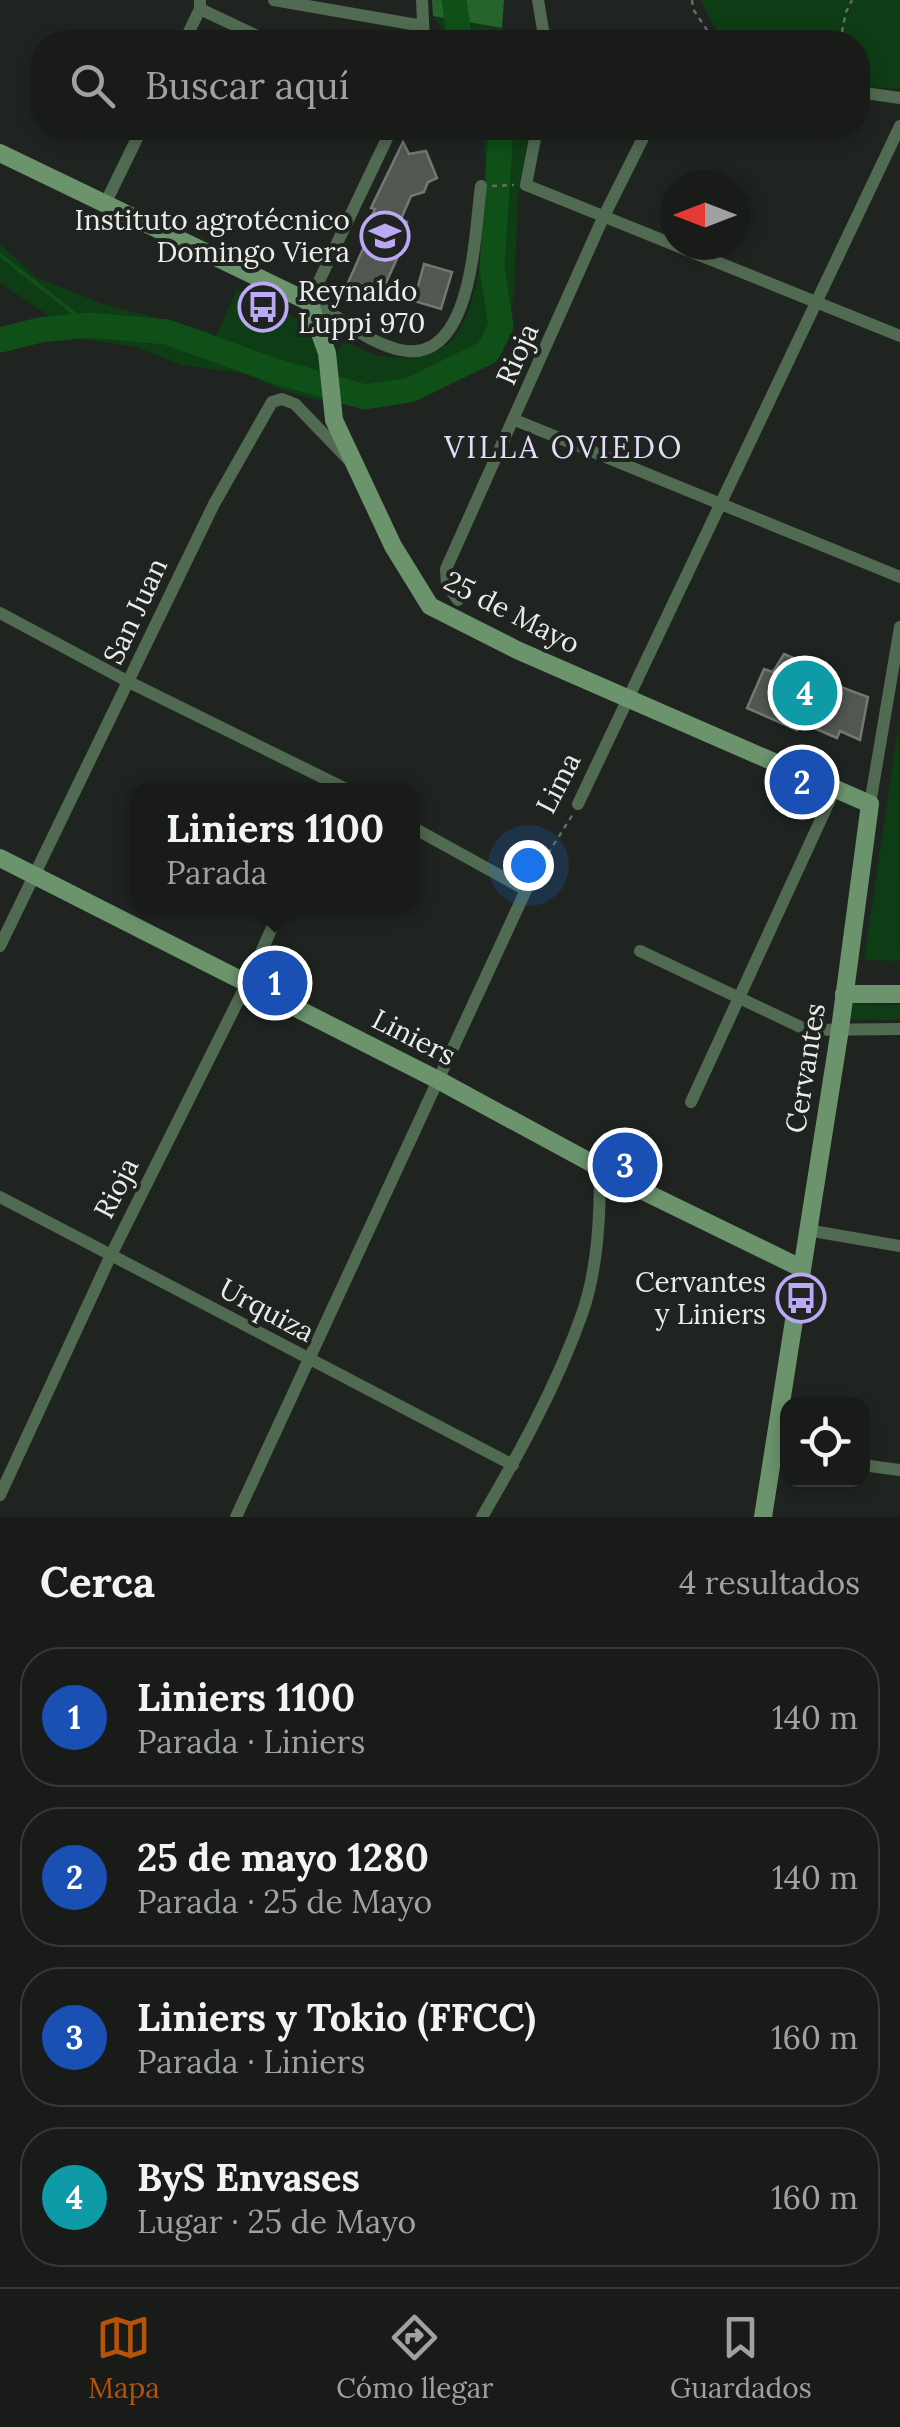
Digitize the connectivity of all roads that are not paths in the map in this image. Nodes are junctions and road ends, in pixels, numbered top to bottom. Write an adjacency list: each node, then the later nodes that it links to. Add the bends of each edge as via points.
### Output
1 (274, 0): 5 (street)
2 (422, 0): 5 (street)
3 (538, 0): 9 (street)
4 (200, 5): 6 (street); 7 (street)
5 (423, 26): 8 (street)
6 (189, 30)
7 (247, 30)
8 (423, 30)
9 (543, 30)
10 (870, 94): 11 (street)
11 (900, 98)
12 (900, 126): 22 (street, Lima)
13 (136, 140): 19 (street)
14 (386, 140): 21 (street)
15 (535, 140): 20 (street, via 526,185)
16 (642, 140): 20 (street, Rioja)
17 (0, 153): 19 (street)
18 (480, 186): 21 (street, via 464,305 449,334 435,344 400,350 362,337)
19 (104, 204): 21 (street)
20 (603, 218): 22 (street); 24 (street, Rioja)
21 (308, 302): 25 (street, 25 de Mayo, via 328,353 334,420)
22 (816, 304): 23 (street); 26 (street, Lima)
23 (900, 336)
24 (516, 420): 26 (street); 28 (street, Rioja, via 446,569)
25 (356, 468): 31 (street, San Juan, via 294,404 272,402 214,504); 32 (street, 25 de Mayo, via 430,606)
26 (721, 505): 27 (street); 32 (street, Lima)
27 (900, 578)
28 (458, 600)
29 (0, 613): 31 (street)
30 (900, 627): 36 (street, Cervantes)
31 (129, 682): 33 (street); 39 (street, San Juan)
32 (627, 696): 34 (street, 25 de Mayo); 35 (street, Lima)
33 (329, 783)
34 (834, 791): 36 (street, 25 de Mayo); 46 (street)
35 (578, 804)
36 (870, 804): 44 (street, Cervantes)
37 (420, 831): 49 (street, via 526,890)
38 (0, 858): 39 (street, Liniers)
39 (34, 875): 41 (street, San Juan); 43 (street, Liniers)
40 (279, 913): 43 (street, Rioja)
41 (0, 946)
42 (640, 950): 46 (street)
43 (247, 983): 49 (street, Liniers); 55 (street, Rioja)
44 (844, 994): 45 (street); 47 (street, Cervantes)
45 (900, 994)
46 (738, 998): 47 (street, via 807,1030); 50 (street)
47 (840, 1029): 48 (street); 53 (street, Cervantes)
48 (900, 1029)
49 (440, 1081): 51 (street, Liniers); 57 (street)
50 (691, 1102)
51 (600, 1168): 56 (street, Liniers); 60 (street, via 600,1216 583,1312)
52 (0, 1197): 55 (street, Urquiza)
53 (807, 1230): 54 (street); 56 (street, Cervantes)
54 (900, 1246)
55 (110, 1255): 57 (street, Urquiza); 63 (street, Rioja)
56 (801, 1268): 58 (street, Cervantes)
57 (308, 1360): 60 (street, Urquiza); 64 (street)
58 (787, 1397)
59 (780, 1458): 66 (street, Cervantes)
60 (512, 1464): 65 (street)
61 (870, 1467): 62 (street)
62 (900, 1470)
63 (0, 1494)
64 (236, 1517)
65 (482, 1517)
66 (763, 1517)

